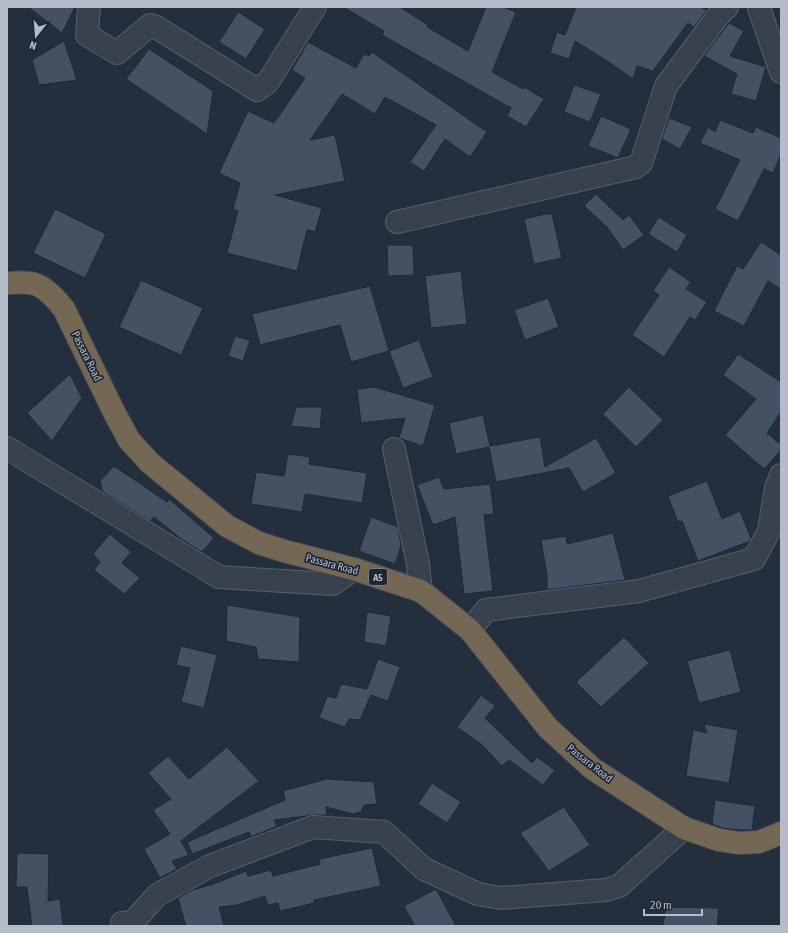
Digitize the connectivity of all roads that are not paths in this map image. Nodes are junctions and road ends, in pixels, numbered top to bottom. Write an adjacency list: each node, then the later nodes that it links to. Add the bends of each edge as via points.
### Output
1 (89, 7): 2 (street, via 87,35 117,53 150,25 257,90 268,82)
2 (315, 7)
3 (728, 7): 6 (street, via 718,16 666,86 641,163 636,167)
4 (760, 7): 5 (street)
5 (781, 72)
6 (397, 222)
7 (7, 283): 11 (highway, Passara Road / A5, via 31,283 56,298 64,309 129,440 150,463 227,526 259,543)
8 (7, 448): 11 (street, via 219,577 333,584)
9 (394, 449): 12 (street, via 418,564)
10 (781, 475): 13 (street, via 776,488 769,531 754,559 639,590 486,610)
11 (354, 569): 12 (highway, Passara Road / A5)
12 (421, 591): 13 (highway, Passara Road / A5)
13 (470, 630): 14 (highway, Passara Road / A5, via 548,728 593,769)
14 (684, 828): 15 (highway, Passara Road / A5, via 719,840 739,843 759,842); 16 (street, via 619,886 606,890 501,898 478,894 424,869 384,832 314,827 210,866 157,895 132,922)
15 (781, 833)
16 (118, 925)

